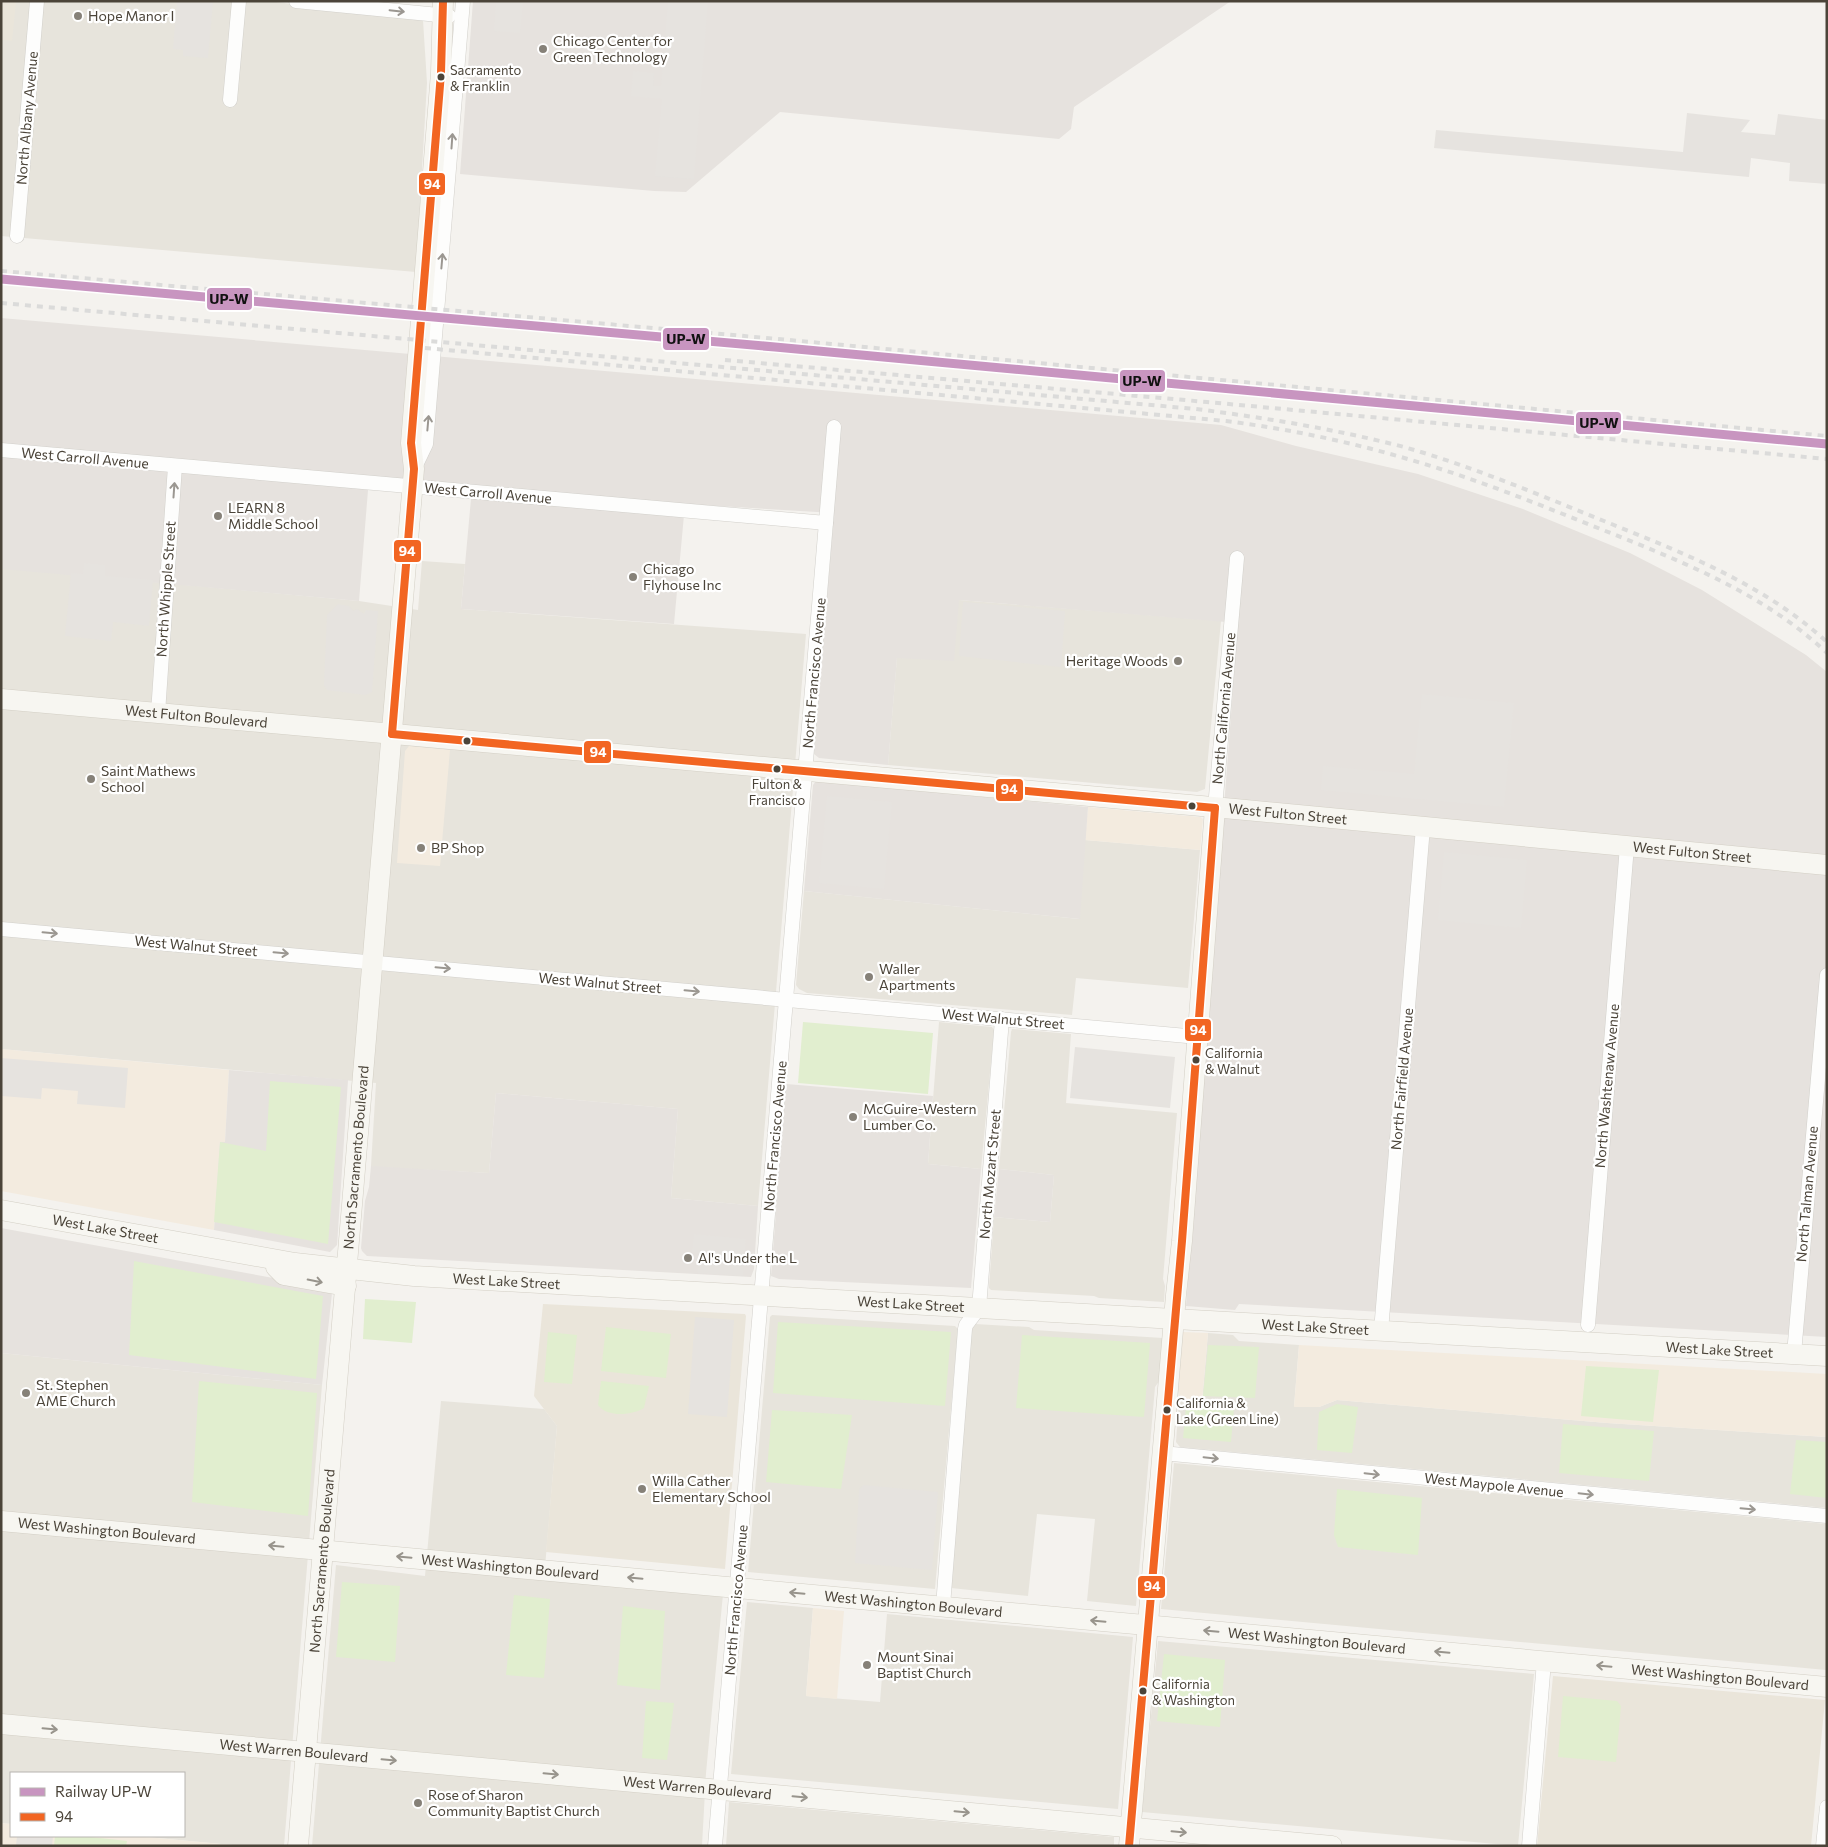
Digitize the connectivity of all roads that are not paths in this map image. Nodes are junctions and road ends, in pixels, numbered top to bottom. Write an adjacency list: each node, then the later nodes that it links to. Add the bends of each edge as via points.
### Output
1 (37, 1): 7 (street, North Albany Avenue)
2 (238, 1): 6 (street)
3 (296, 1): 5 (street, one-way to 5)
4 (463, 1): 5 (street, North Sacramento Boulevard)
5 (444, 9): 11 (street, North Sacramento Boulevard, via 442,73 411,443)
6 (230, 100)
7 (17, 236)
8 (834, 426): 12 (street, North Francisco Avenue)
9 (1, 450): 10 (street, West Carroll Avenue)
10 (175, 466): 11 (street, West Carroll Avenue); 15 (street, North Whipple Street, one-way to 10)
11 (413, 477): 12 (street, West Carroll Avenue); 16 (street, North Sacramento Boulevard)
12 (826, 523): 17 (street, North Francisco Avenue)
13 (1236, 558): 18 (street, North California Avenue)
14 (1, 699): 15 (street, West Fulton Boulevard)
15 (158, 713): 16 (street, West Fulton Boulevard)
16 (392, 734): 17 (street, West Fulton Street); 23 (street, North Sacramento Boulevard)
17 (805, 771): 18 (street, West Fulton Street); 25 (street, North Francisco Avenue)
18 (1215, 808): 19 (street, West Fulton Street); 27 (street, North California Avenue)
19 (1422, 827): 20 (street, West Fulton Street); 36 (street, North Fairfield Avenue)
20 (1627, 846): 21 (street, West Fulton Street); 37 (street, North Washtenaw Avenue)
21 (1827, 865)
22 (1, 929): 23 (street, West Walnut Street, one-way to 23)
23 (373, 962): 25 (street, West Walnut Street, one-way to 25); 30 (street, North Sacramento Boulevard)
24 (1827, 975): 38 (street, North Talman Avenue)
25 (786, 1000): 26 (street, West Walnut Street); 31 (street, North Francisco Avenue)
26 (1002, 1019): 27 (street, West Walnut Street); 33 (street, North Mozart Street)
27 (1198, 1037): 34 (street, North California Avenue)
28 (1, 1210): 29 (street, West Lake Street)
29 (268, 1258): 30 (street, West Lake Street); 30 (street, one-way to 30, via 284,1274)
30 (347, 1272): 31 (street, West Lake Street); 43 (street, North Sacramento Boulevard)
31 (761, 1296): 32 (street, West Lake Street); 44 (street, North Francisco Avenue)
32 (956, 1307): 33 (street, West Lake Street); 35 (street)
33 (979, 1308): 34 (street, West Lake Street, via 1078,1314 1094,1327); 35 (street)
34 (1177, 1324): 36 (street, West Lake Street, via 1215,1321); 40 (street, North California Avenue)
35 (966, 1325): 45 (street)
36 (1381, 1331): 37 (street, West Lake Street)
37 (1588, 1336): 38 (street, West Lake Street)
38 (1794, 1354): 39 (street, West Lake Street)
39 (1827, 1356)
40 (1162, 1453): 41 (street, West Maypole Avenue, one-way to 41); 46 (street, North California Avenue)
41 (1827, 1516)
42 (1, 1521): 43 (street, West Washington Boulevard, one-way to 42)
43 (324, 1550): 44 (street, West Washington Boulevard, one-way to 43); 50 (street, North Sacramento Boulevard)
44 (737, 1588): 45 (street, West Washington Boulevard, one-way to 44); 51 (street, North Francisco Avenue)
45 (943, 1606): 46 (street, West Washington Boulevard, one-way to 45)
46 (1147, 1625): 47 (street, West Washington Boulevard, one-way to 46); 53 (street, North California Avenue)
47 (1544, 1661): 48 (street, West Washington Boulevard, one-way to 47); 57 (street)
48 (1827, 1687)
49 (1, 1724): 50 (street, West Warren Boulevard, one-way to 50)
50 (306, 1752): 51 (street, West Warren Boulevard, one-way to 51); 54 (street, North Sacramento Boulevard)
51 (720, 1790): 53 (street, West Warren Boulevard, one-way to 53); 55 (street, North Francisco Avenue)
52 (1827, 1807): 58 (street)
53 (1130, 1836): 56 (street, West Warren Boulevard, one-way to 56)
54 (298, 1846)
55 (715, 1846)
56 (1332, 1846)
57 (1529, 1846)
58 (1824, 1846)

